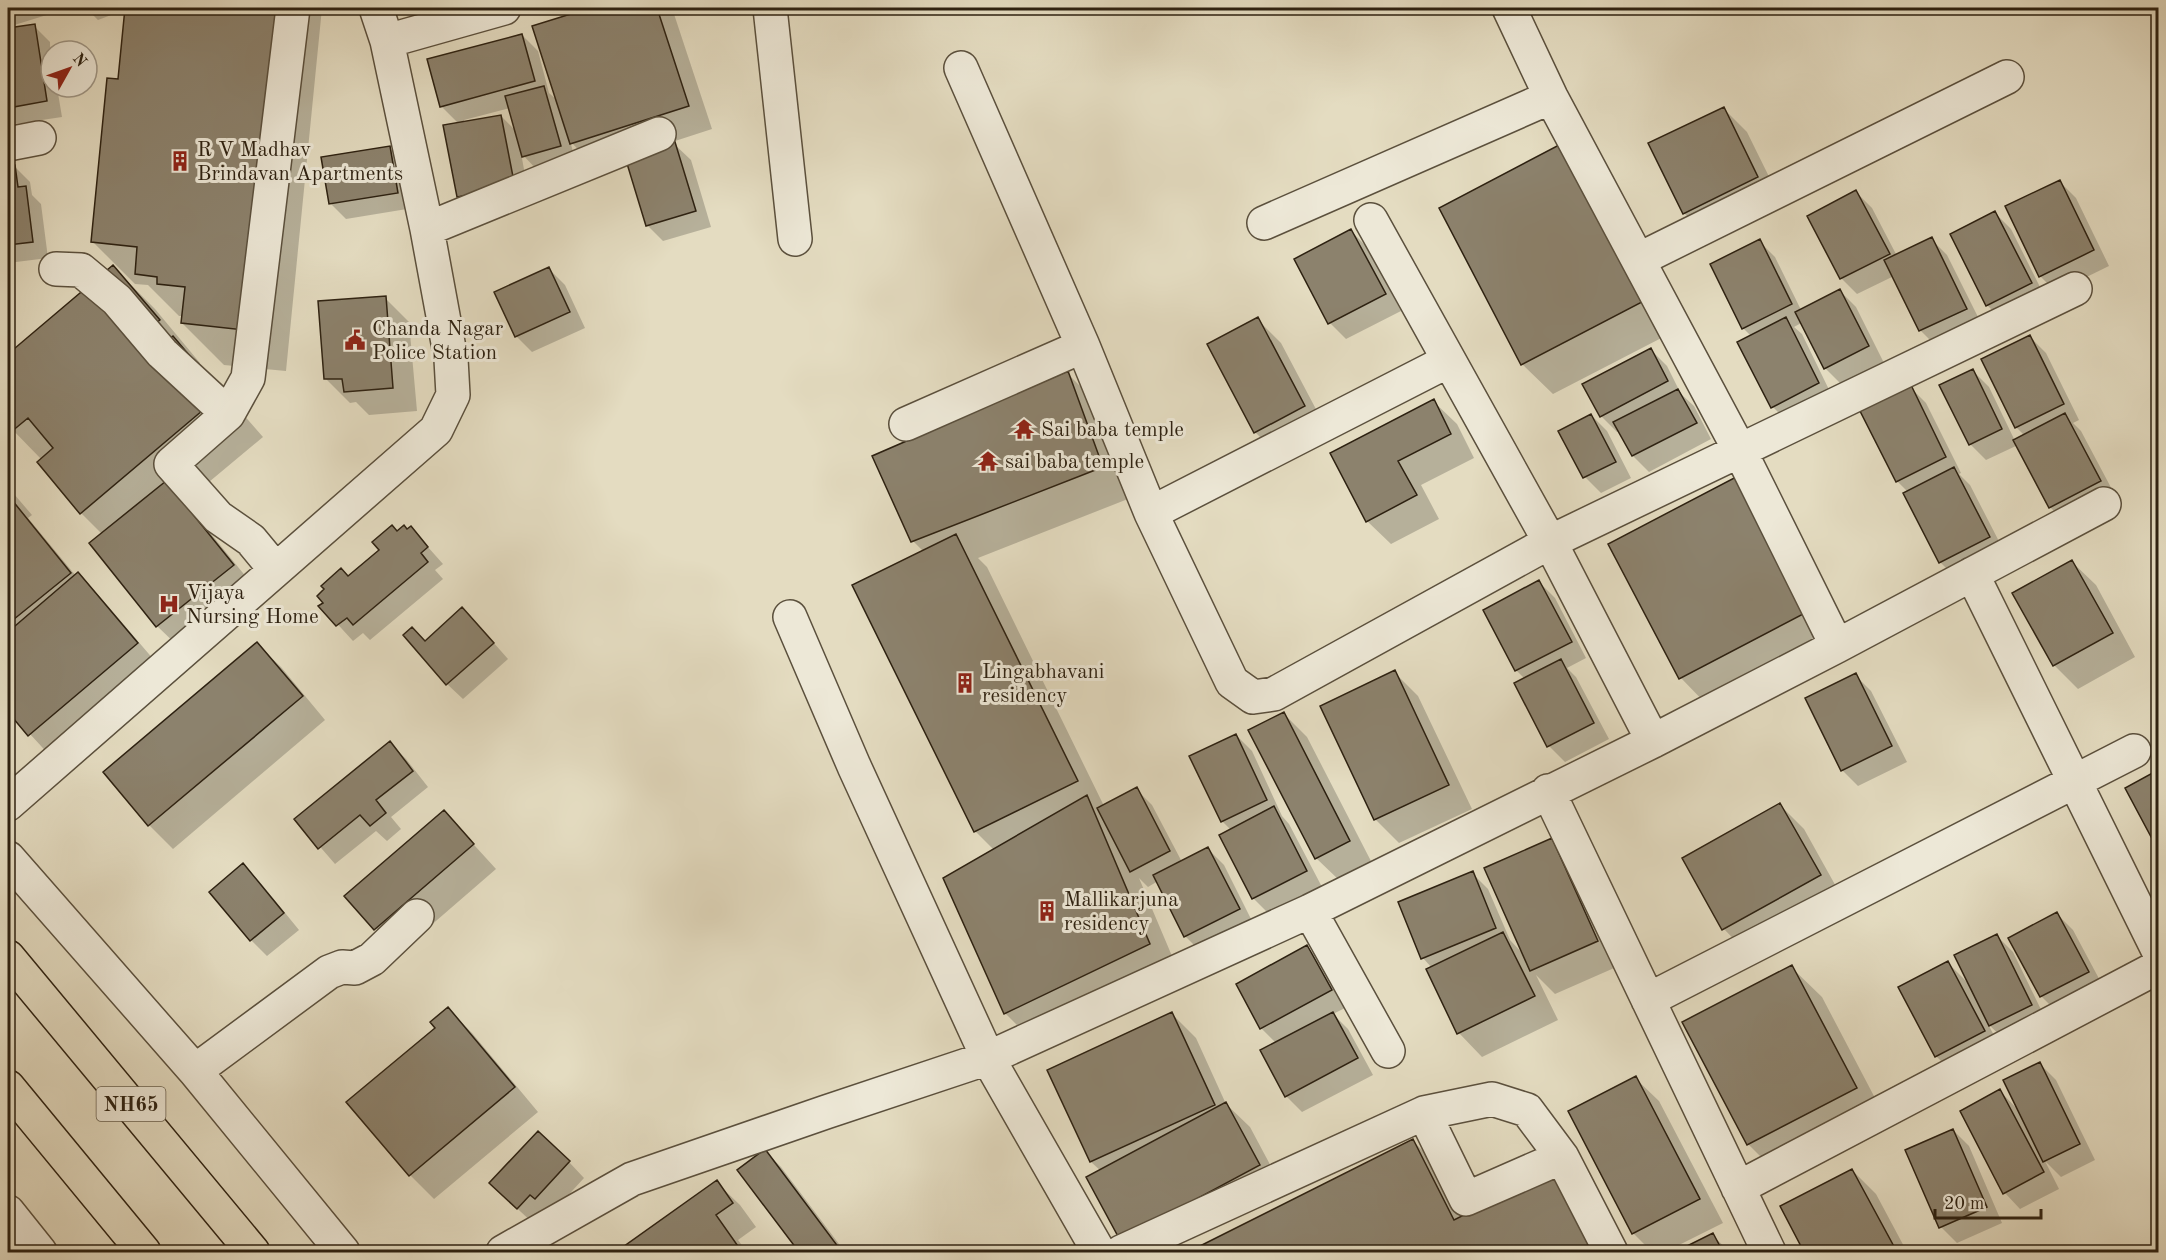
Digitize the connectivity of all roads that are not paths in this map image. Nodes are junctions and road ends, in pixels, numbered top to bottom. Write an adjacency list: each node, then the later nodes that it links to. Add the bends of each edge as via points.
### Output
1 (293, 8): 22 (street, via 248,378)
2 (376, 8): 6 (street)
3 (504, 8): 6 (street)
4 (770, 8): 16 (street)
5 (1509, 8): 9 (street)
6 (387, 41): 15 (street)
7 (960, 68): 20 (street)
8 (2007, 77): 17 (street)
9 (1551, 97): 14 (street); 17 (street)
10 (659, 134): 15 (street)
11 (39, 138): 12 (street)
12 (8, 144)
13 (1371, 220): 21 (street)
14 (1264, 223)
15 (427, 229): 28 (street, via 452,359 453,395 443,419 436,430)
16 (795, 239)
17 (1638, 260): 24 (street)
18 (56, 269): 22 (street, via 81,270 117,300 162,353)
19 (2074, 289): 24 (street)
20 (1083, 346): 23 (street); 26 (street)
21 (1448, 360): 26 (street); 27 (street)
22 (228, 414): 28 (street, via 171,464 218,517 252,540)
23 (906, 424)
24 (1739, 449): 27 (street); 31 (street)
25 (2104, 504): 29 (street)
26 (1151, 513): 27 (street, via 1232,682 1253,697 1274,694)
27 (1550, 542): 32 (street)
28 (275, 569): 36 (street)
29 (1972, 574): 31 (street); 34 (street)
30 (790, 616): 45 (street)
31 (1837, 646): 32 (street)
32 (1653, 741): 35 (street)
33 (2134, 751): 34 (street)
34 (2076, 781): 40 (street); 43 (street)
35 (1548, 791): 38 (street); 43 (street)
36 (8, 804)
37 (8, 858): 46 (street)
38 (1310, 911): 44 (street); 45 (street)
39 (417, 916): 46 (street, via 372,959 355,968 329,972)
40 (2158, 950)
41 (8, 957): 54 (highway, NH65)
42 (2158, 967): 50 (street)
43 (1648, 1000): 50 (street)
44 (1388, 1051)
45 (975, 1063): 56 (street, via 632,1179); 57 (street)
46 (195, 1071): 55 (street)
47 (8, 1087): 53 (highway)
48 (1424, 1113): 49 (street, via 1492,1099 1509,1104 1527,1110); 49 (street, via 1466,1199); 58 (street)
49 (1562, 1157): 59 (street)
50 (1738, 1188): 60 (street)
51 (8, 1212): 52 (street)
52 (40, 1252)
53 (144, 1252)
54 (253, 1252)
55 (343, 1252)
56 (503, 1252)
57 (1099, 1252)
58 (1121, 1252)
59 (1611, 1252)
60 (1769, 1252)

